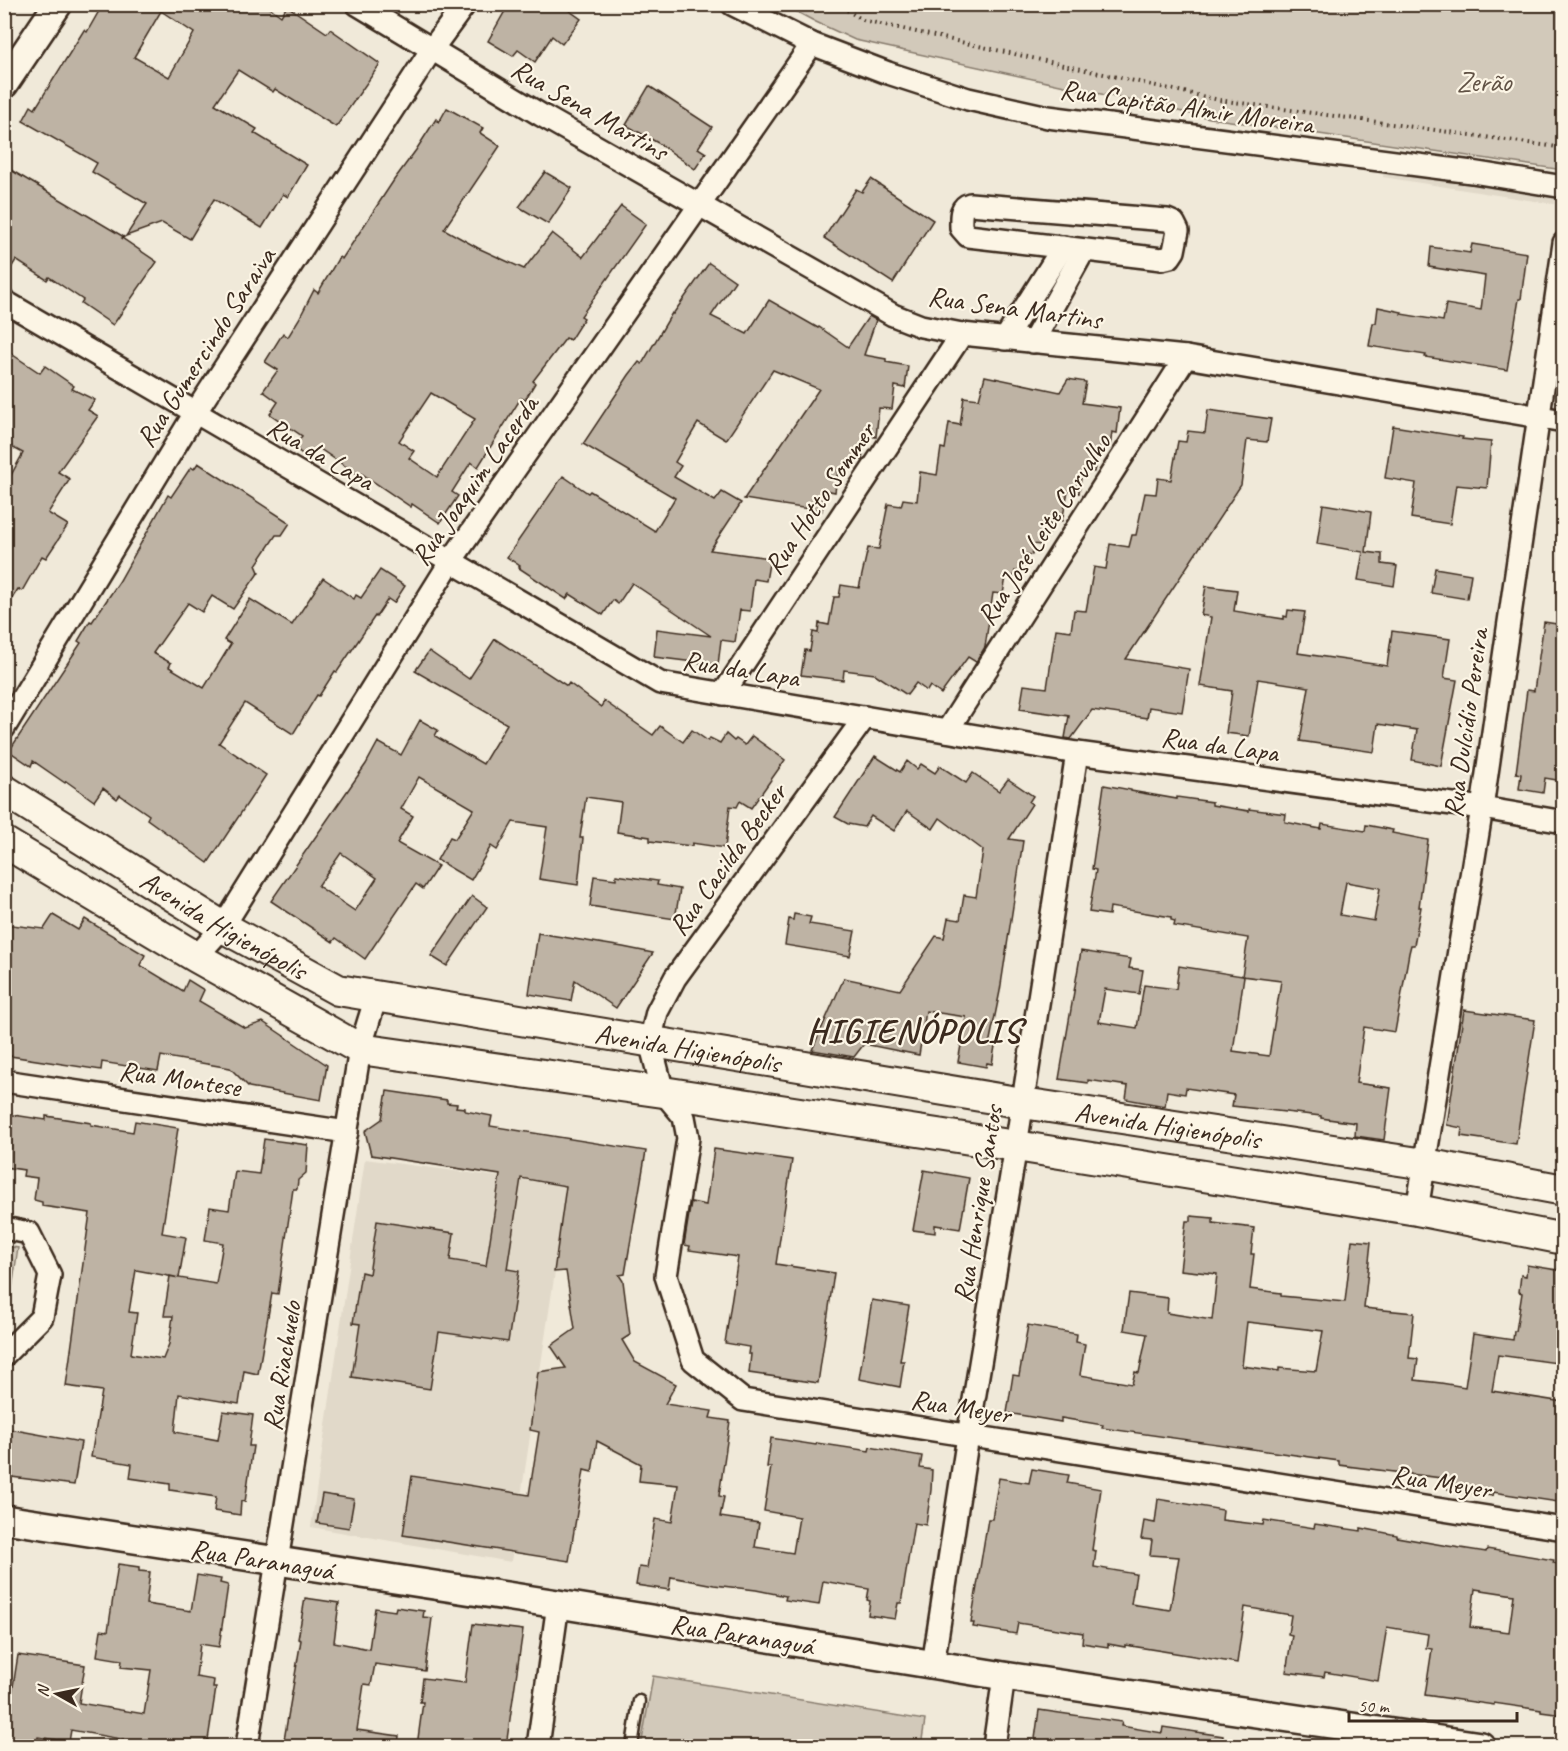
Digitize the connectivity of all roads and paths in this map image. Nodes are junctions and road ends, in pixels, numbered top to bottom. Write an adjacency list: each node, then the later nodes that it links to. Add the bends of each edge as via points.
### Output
1 (58, 4): 8 (street)
2 (357, 4): 7 (street, Rua Sena Martins)
3 (465, 4): 7 (street, Rua Gumercindo Saraiva)
4 (732, 4): 6 (street, Rua Capitão Almir Moreira)
5 (837, 4): 9 (path, via 863,20 1219,100)
6 (812, 44): 10 (street, Rua Capitão Almir Moreira, via 968,99 1048,117); 11 (street, Rua Joaquim Lacerda)
7 (432, 49): 11 (street, Rua Sena Martins); 20 (street, Rua Gumercindo Saraiva)
8 (4, 84)
9 (1563, 148)
10 (1563, 187)
11 (700, 206): 16 (street, Rua Sena Martins, via 893,315 921,326); 23 (street, Rua Joaquim Lacerda)
12 (1563, 243): 21 (street, Rua Dulcídio Pereira)
13 (1062, 247): 14 (street); 14 (street, via 968,236 961,228 962,209 970,204 1167,220 1178,231 1174,251 1162,259); 17 (street)
14 (1084, 250): 18 (street)
15 (4, 300): 20 (street, Rua da Lapa)
16 (962, 334): 17 (street, Rua Sena Martins); 24 (street, Rua Hotto Sommer)
17 (1005, 339): 18 (street, Rua Sena Martins)
18 (1033, 342): 19 (street, Rua Sena Martins)
19 (1186, 357): 21 (street, Rua Sena Martins); 27 (street, Rua José Leite Carvalho)
20 (195, 413): 23 (street, Rua da Lapa); 26 (street, Rua Gumercindo Saraiva)
21 (1538, 417): 22 (street, Rua Sena Martins); 30 (street, Rua Dulcídio Pereira)
22 (1563, 421)
23 (451, 561): 24 (street, Rua da Lapa, via 660,683); 33 (street, Rua Joaquim Lacerda)
24 (723, 694): 25 (street, Rua da Lapa)
25 (865, 717): 27 (street, Rua da Lapa); 36 (street, Rua Cacilda Becker, via 675,978 657,1012)
26 (4, 728)
27 (947, 731): 28 (street, Rua da Lapa)
28 (1077, 753): 30 (street, Rua da Lapa); 40 (street, Rua Henrique Santos)
29 (4, 790): 33 (main road, Avenida Higienópolis)
30 (1482, 808): 31 (street, Rua da Lapa); 43 (street, Rua Dulcídio Pereira)
31 (1563, 822)
32 (4, 842): 34 (main road, Avenida Higienópolis)
33 (223, 927): 34 (street, Rua Joaquim Lacerda); 35 (main road, Avenida Higienópolis, via 338,990)
34 (196, 957): 37 (main road, Avenida Higienópolis)
35 (376, 997): 36 (main road, Avenida Higienópolis); 37 (street, Rua Riachuelo)
36 (650, 1042): 39 (street, Rua Meyer); 40 (main road, Avenida Higienópolis)
37 (360, 1049): 39 (main road, Avenida Higienópolis); 41 (street, Rua Riachuelo)
38 (4, 1081): 41 (street, Rua Montese)
39 (663, 1092): 42 (main road, Avenida Higienópolis); 49 (street, Rua Meyer, via 684,1117 688,1138 666,1276 693,1360 743,1400)
40 (1023, 1103): 42 (street, Rua Henrique Santos); 43 (main road, Avenida Higienópolis)
41 (347, 1132): 52 (street, Rua Riachuelo)
42 (1016, 1146): 45 (main road, Avenida Higienópolis); 49 (street, Rua Henrique Santos)
43 (1425, 1164): 44 (main road, Avenida Higienópolis); 45 (street, Rua Dulcídio Pereira)
44 (1563, 1190)
45 (1417, 1210): 47 (main road, Avenida Higienópolis)
46 (4, 1228): 48 (street, via 29,1233 50,1275 42,1317)
47 (1563, 1239)
48 (4, 1355)
49 (968, 1436): 51 (street, Rua Meyer); 54 (street, Rua Henrique Santos)
50 (4, 1519): 52 (street, Rua Paranaguá)
51 (1563, 1529)
52 (278, 1562): 53 (street, Rua Paranaguá); 57 (street, Rua Riachuelo)
53 (558, 1604): 54 (street, Rua Paranaguá); 58 (street)
54 (933, 1665): 55 (street, Rua Paranaguá)
55 (1004, 1676): 60 (street); 61 (street, Rua Paranaguá)
56 (639, 1701): 59 (lane)
57 (247, 1746)
58 (538, 1746)
59 (632, 1746)
60 (994, 1746)
61 (1474, 1746)

